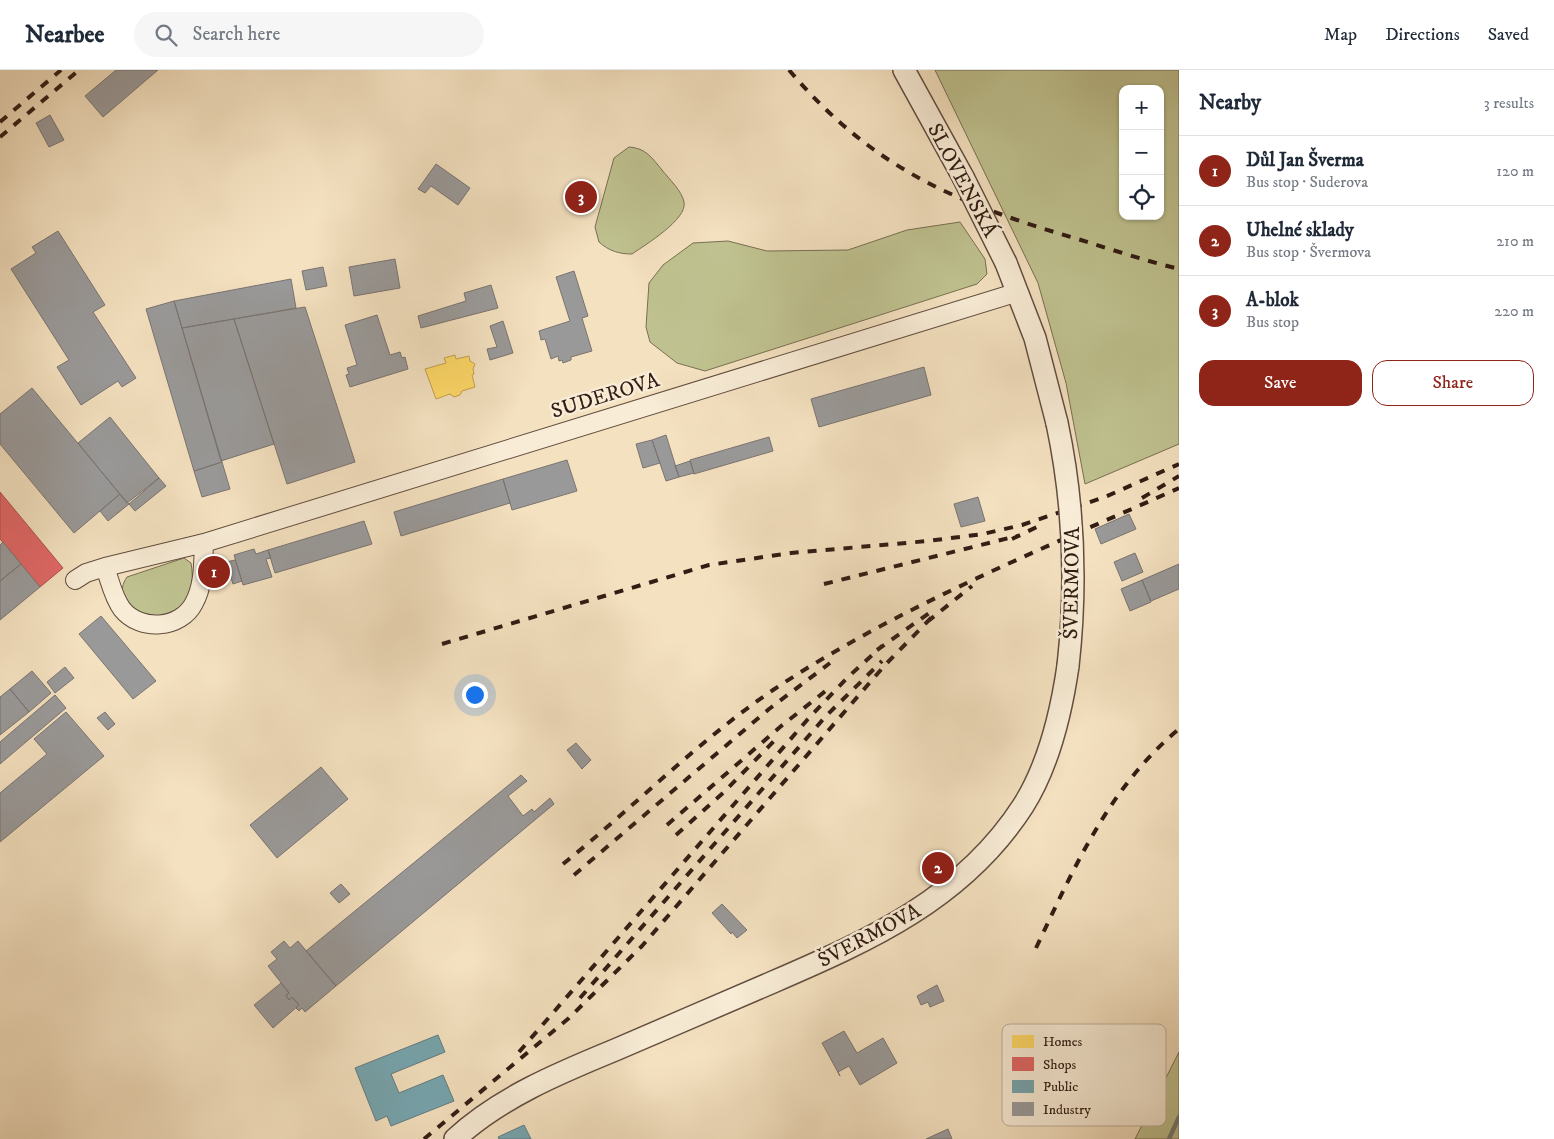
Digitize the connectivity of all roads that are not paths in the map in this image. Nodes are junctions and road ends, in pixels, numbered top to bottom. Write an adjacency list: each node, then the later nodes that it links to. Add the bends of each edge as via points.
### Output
1 (904, 70): 2 (street, SLOVENSKÁ, bridge, via 963,176)
2 (1018, 292): 3 (street, SUDEROVA); 6 (street, ŠVERMOVA, bridge, via 1035,338 1068,481 1073,598 1068,666 1054,734 1024,805 973,866 912,915 867,941 584,1063 510,1099)
3 (204, 543): 4 (street, SUDEROVA); 4 (street, via 203,570 195,602 185,616 167,624 143,623 126,614 115,597)
4 (105, 567): 5 (street, SUDEROVA, via 86,572)
5 (75, 580)
6 (455, 1139)

